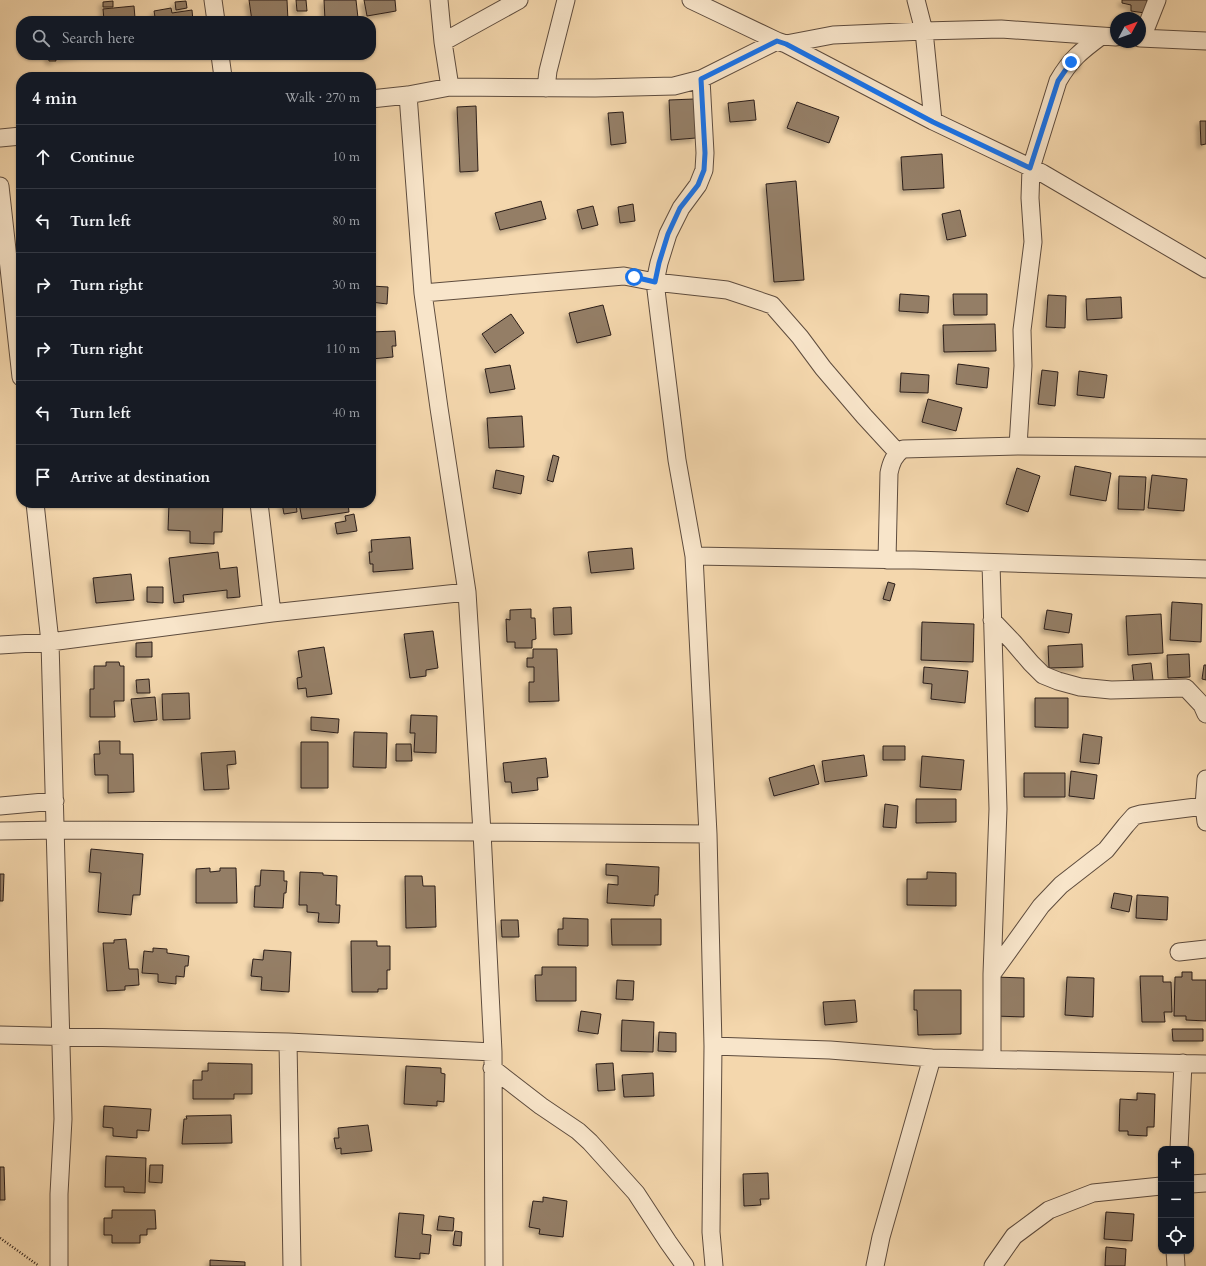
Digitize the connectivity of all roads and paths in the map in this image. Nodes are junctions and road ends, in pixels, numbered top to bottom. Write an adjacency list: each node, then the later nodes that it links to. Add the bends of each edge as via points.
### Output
1 (213, 0): 8 (street)
2 (439, 0): 14 (street)
3 (519, 0): 14 (street)
4 (566, 0): 20 (street)
5 (691, 0): 15 (street)
6 (916, 0): 10 (street)
7 (1157, 0): 9 (street)
8 (215, 16)
9 (1146, 26)
10 (924, 31): 11 (street, via 1001,29); 15 (street, via 833,34); 23 (street)
11 (1108, 37): 26 (street, via 1078,53 1064,70 1058,81)
12 (1146, 38): 13 (street)
13 (1206, 41)
14 (443, 42): 19 (street)
15 (782, 43): 18 (street); 23 (street)
16 (221, 60): 17 (street)
17 (222, 72)
18 (701, 79): 20 (street, via 674,86); 29 (street, via 704,170 698,185 680,208 668,234)
19 (450, 87): 20 (street); 21 (street)
20 (546, 88)
21 (408, 95): 22 (street); 30 (street)
22 (376, 98)
23 (933, 122): 26 (street)
24 (16, 136): 25 (street)
25 (0, 138)
26 (1030, 168): 28 (street); 32 (street, via 1033,242 1022,330 1023,366)
27 (0, 186): 31 (street)
28 (1206, 269)
29 (655, 282): 30 (street, via 624,276); 34 (street, via 727,290 772,305 833,380); 37 (street, via 678,460)
30 (423, 293): 41 (street)
31 (16, 331)
32 (1018, 446): 33 (street); 34 (street, via 913,448)
33 (1206, 448)
34 (898, 452): 38 (street, via 891,461 888,473)
35 (36, 508): 44 (street)
36 (260, 508): 42 (street)
37 (694, 556): 38 (street); 54 (street)
38 (887, 560): 39 (street)
39 (991, 563): 40 (street); 43 (street)
40 (1206, 569)
41 (467, 592): 42 (street); 53 (street)
42 (272, 613): 44 (street)
43 (992, 620): 46 (street, via 1044,675 1080,687 1111,690 1186,688 1202,705); 57 (street, via 998,809)
44 (50, 642): 45 (street); 48 (street)
45 (0, 645)
46 (1206, 714)
47 (1206, 779): 50 (street)
48 (55, 801): 49 (street); 51 (street)
49 (0, 806)
50 (1205, 814): 57 (street, via 1134,816 1106,850 1061,885 1041,906)
51 (56, 830): 52 (street); 53 (street); 59 (street)
52 (0, 831)
53 (482, 832): 54 (street); 64 (street)
54 (708, 834): 61 (street)
55 (1206, 949): 56 (street)
56 (1179, 952)
57 (992, 974): 63 (street)
58 (0, 1035): 59 (street)
59 (60, 1037): 60 (street); 75 (street, via 63,1119)
60 (288, 1042): 64 (street); 76 (street)
61 (713, 1046): 62 (street, via 830,1050); 73 (street)
62 (932, 1058): 63 (street); 79 (street)
63 (992, 1059): 65 (street)
64 (492, 1060): 77 (street); 78 (street, via 590,1142 636,1193)
65 (1183, 1063): 66 (street); 67 (street)
66 (1206, 1064)
67 (1179, 1146)
68 (1206, 1183): 69 (street)
69 (1194, 1184)
70 (1158, 1186): 80 (street, via 1093,1193 1049,1210 1014,1236)
71 (0, 1238): 74 (path)
72 (1175, 1254): 81 (street)
73 (710, 1263)
74 (40, 1266)
75 (59, 1266)
76 (292, 1266)
77 (494, 1266)
78 (685, 1266)
79 (875, 1266)
80 (993, 1266)
81 (1176, 1266)

